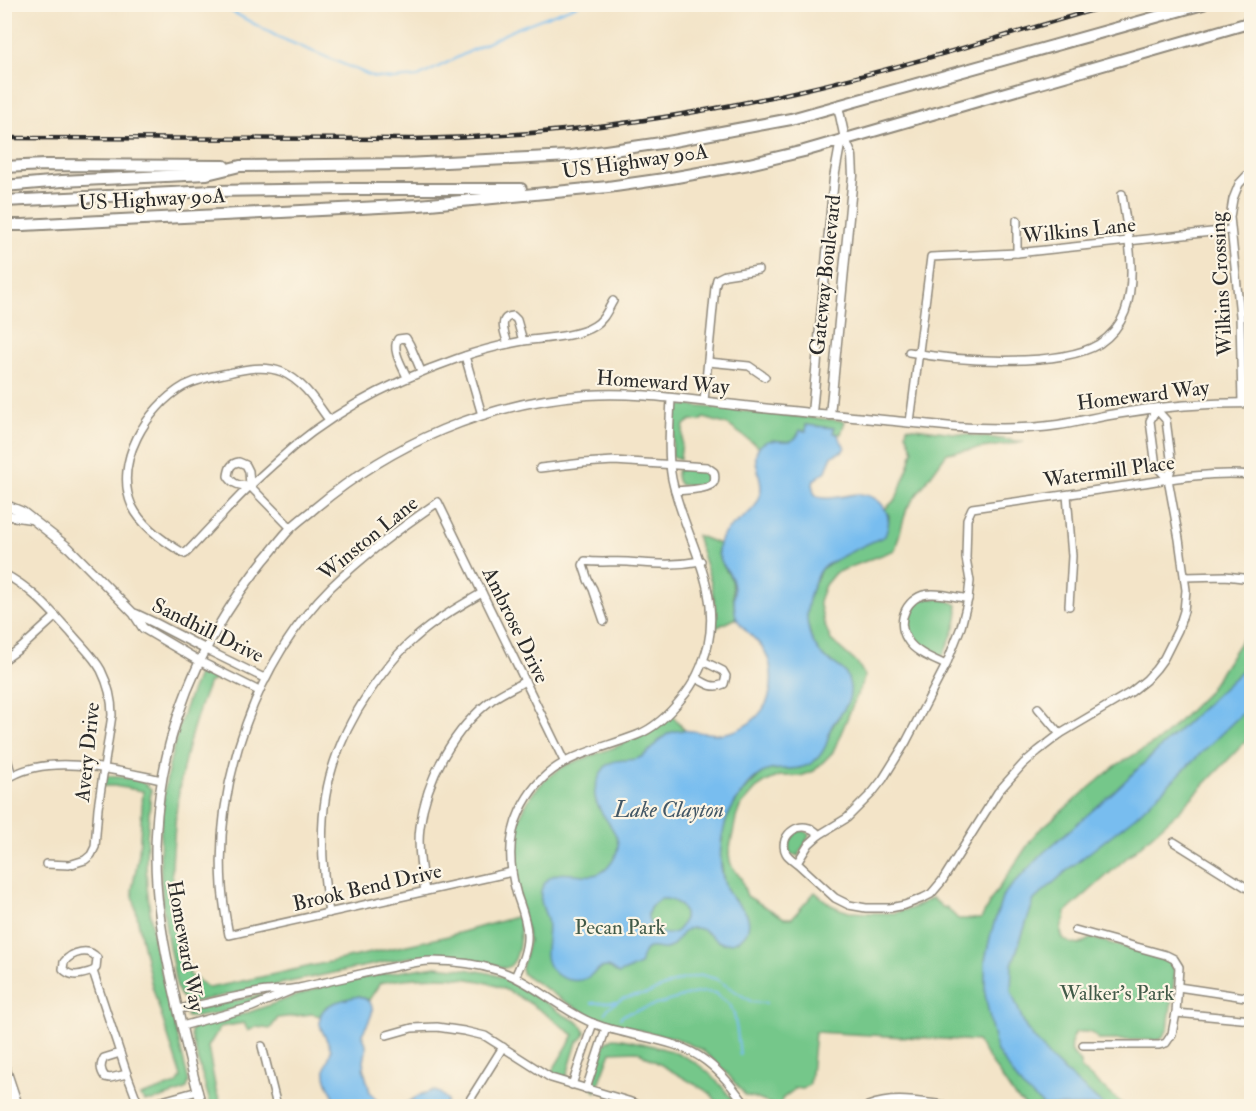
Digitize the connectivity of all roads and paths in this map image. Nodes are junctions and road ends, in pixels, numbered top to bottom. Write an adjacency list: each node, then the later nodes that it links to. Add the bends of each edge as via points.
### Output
1 (1203, 4): 3 (main road, US Highway 90A)
2 (1251, 22): 4 (main road, US Highway 90A)
3 (838, 106): 4 (street, Gateway Boulevard); 5 (main road, US Highway 90A, via 740,129 571,156)
4 (845, 139): 9 (main road, US Highway 90A, via 738,166); 35 (street, Gateway Boulevard, via 840,145 834,178); 37 (street, Gateway Boulevard, via 852,156 853,176)
5 (240, 166): 6 (main road); 8 (main road, US Highway 90A, via 207,174)
6 (4, 167)
7 (1251, 170): 14 (street, Wilkins Crossing, via 1233,199)
8 (4, 186)
9 (566, 191): 11 (main road, via 213,191); 13 (main road, US Highway 90A, via 419,205)
10 (1122, 194): 15 (street)
11 (4, 201)
12 (1017, 220): 16 (street)
13 (4, 225)
14 (1230, 230): 15 (street, Wilkins Lane); 19 (street, Wilkins Crossing)
15 (1129, 241): 16 (street, Wilkins Lane); 24 (street, via 1128,300 1120,323 1101,343 1057,357 1016,360)
16 (1017, 253): 24 (street, Wilkins Lane, via 931,257)
17 (758, 270): 26 (street, via 717,279)
18 (613, 301): 21 (street, via 603,319 590,329)
19 (1241, 340): 20 (street); 32 (street, Wilkins Crossing)
20 (1251, 340)
21 (523, 341): 22 (street); 22 (street, via 517,320 509,315 503,322)
22 (508, 344): 25 (street)
23 (909, 352): 24 (street)
24 (919, 354): 39 (street)
25 (465, 356): 27 (street); 36 (street)
26 (708, 362): 28 (street, via 749,366); 31 (street)
27 (421, 371): 29 (street); 29 (street, via 406,338 398,339 395,347)
28 (765, 376)
29 (407, 377): 38 (street)
30 (671, 398): 31 (street, Homeward Way); 36 (street, Homeward Way, via 590,395); 40 (street)
31 (704, 401): 35 (street, Homeward Way)
32 (1242, 403): 33 (street, Homeward Way); 34 (street, Homeward Way)
33 (1251, 403)
34 (1156, 409): 39 (street, Homeward Way, via 1018,428); 43 (street, via 1166,420 1172,466); 43 (street, via 1150,421 1156,466)
35 (812, 413): 37 (street, Homeward Way)
36 (482, 415): 51 (street, Homeward Way, via 412,443 379,462)
37 (830, 415): 39 (street, Homeward Way)
38 (329, 420): 44 (street); 44 (street, via 297,382 275,370 259,369 186,385 158,406 142,426 128,471 132,506 144,522 185,554)
39 (910, 422)
40 (670, 465): 41 (street, via 614,461); 45 (street); 45 (street, via 707,467 714,472 712,485 706,488)
41 (540, 468)
42 (1251, 475): 43 (street, Watermill Place)
43 (1168, 479): 46 (street, Watermill Place); 54 (street)
44 (250, 486): 51 (street)
45 (675, 491): 52 (street)
46 (1067, 495): 57 (street, Watermill Place, via 972,508 967,519); 58 (street, via 1072,556)
47 (438, 502): 56 (street, Ambrose Drive); 68 (street, Winston Lane, via 374,548 330,588 300,624)
48 (4, 504): 50 (street, Sandhill Drive)
49 (4, 515): 50 (street, Sandhill Drive)
50 (32, 519): 59 (street, Sandhill Drive, via 69,548)
51 (291, 528): 62 (street, Homeward Way, via 236,597)
52 (701, 561): 61 (street, via 664,565 585,561 584,570); 64 (street, via 711,617)
53 (4, 574): 60 (street, Avery Drive, via 28,589)
54 (1185, 577): 55 (street); 72 (street, via 1182,620 1156,669 1131,692)
55 (1251, 579)
56 (482, 593): 69 (street, Ambrose Drive); 84 (street, via 412,640 376,682 344,736 323,807 323,880)
57 (968, 599): 66 (street, via 962,627); 66 (street, via 921,595 903,616 903,631 913,647)
58 (1069, 606)
59 (134, 614): 62 (street, Sandhill Drive); 65 (street, Sandhill Drive, via 143,628)
60 (56, 616): 63 (street); 75 (street, Avery Drive, via 95,661 108,688 112,715)
61 (604, 621)
62 (205, 649): 65 (street, Homeward Way); 68 (street, Sandhill Drive)
63 (4, 660)
64 (703, 661): 67 (street); 67 (street, via 723,671 726,681 716,687)
65 (199, 662): 70 (street, Sandhill Drive); 76 (street, Homeward Way, via 177,717)
66 (946, 665): 77 (street, via 883,779 847,818)
67 (696, 678): 74 (street, via 668,713 640,734)
68 (266, 679): 70 (street, Winston Lane)
69 (525, 681): 74 (street, Ambrose Drive); 82 (street, via 478,711 444,758 424,803 419,829)
70 (259, 691): 86 (street, Winston Lane, via 234,762 223,825 222,885)
71 (1038, 708): 72 (street)
72 (1060, 734): 79 (street, via 1009,779 942,881 923,898 890,908 855,907 835,898)
73 (4, 748): 75 (street, via 12,776 56,764)
74 (564, 761): 81 (street, via 541,780 524,804 510,850)
75 (103, 769): 76 (street); 80 (street, Avery Drive, via 91,855 69,865)
76 (162, 780): 92 (street, Homeward Way, via 156,837 157,898)
77 (819, 835): 79 (street); 79 (street, via 812,828 798,827 788,835 785,851)
78 (1174, 842): 83 (street)
79 (797, 863)
80 (46, 864)
81 (512, 872): 82 (street, Brook Bend Drive); 88 (street, via 528,937)
82 (425, 891): 84 (street, Brook Bend Drive)
83 (1251, 891)
84 (328, 913): 86 (street, Brook Bend Drive)
85 (1075, 930): 89 (street, via 1174,959 1179,967)
86 (229, 935)
87 (93, 971): 87 (street, via 68,974 63,969 64,962 69,956 92,952 97,958); 102 (street)
88 (515, 977): 90 (street, via 463,963 432,961); 95 (street)
89 (1178, 987): 91 (street); 93 (street)
90 (295, 989): 92 (street); 96 (street, via 252,1008)
91 (1251, 998)
92 (178, 1009): 96 (street, Homeward Way)
93 (1176, 1013): 94 (street); 99 (street, via 1166,1043)
94 (1251, 1020)
95 (592, 1023): 97 (street); 103 (street)
96 (182, 1026): 109 (street, Homeward Way)
97 (606, 1028): 104 (street); 110 (street, via 684,1048 718,1070)
98 (387, 1035): 101 (street, via 412,1028 438,1027 486,1036)
99 (1083, 1045)
100 (261, 1046): 117 (street)
101 (503, 1047): 107 (street, via 551,1078); 118 (street)
102 (120, 1053): 106 (street); 106 (street, via 105,1058 100,1068 105,1077)
103 (581, 1059): 104 (street); 107 (street)
104 (594, 1063): 108 (street)
105 (4, 1070): 113 (highway)
106 (127, 1074): 114 (street)
107 (572, 1085): 108 (street)
108 (586, 1089): 119 (street)
109 (198, 1091): 115 (street); 116 (street, Homeward Way)
110 (746, 1106): 111 (street)
111 (760, 1106)
112 (946, 1106): 120 (street, via 893,1099)
113 (16, 1107)
114 (139, 1107)
115 (144, 1107)
116 (202, 1107)
117 (277, 1107)
118 (466, 1107)
119 (641, 1107)
120 (868, 1107)

